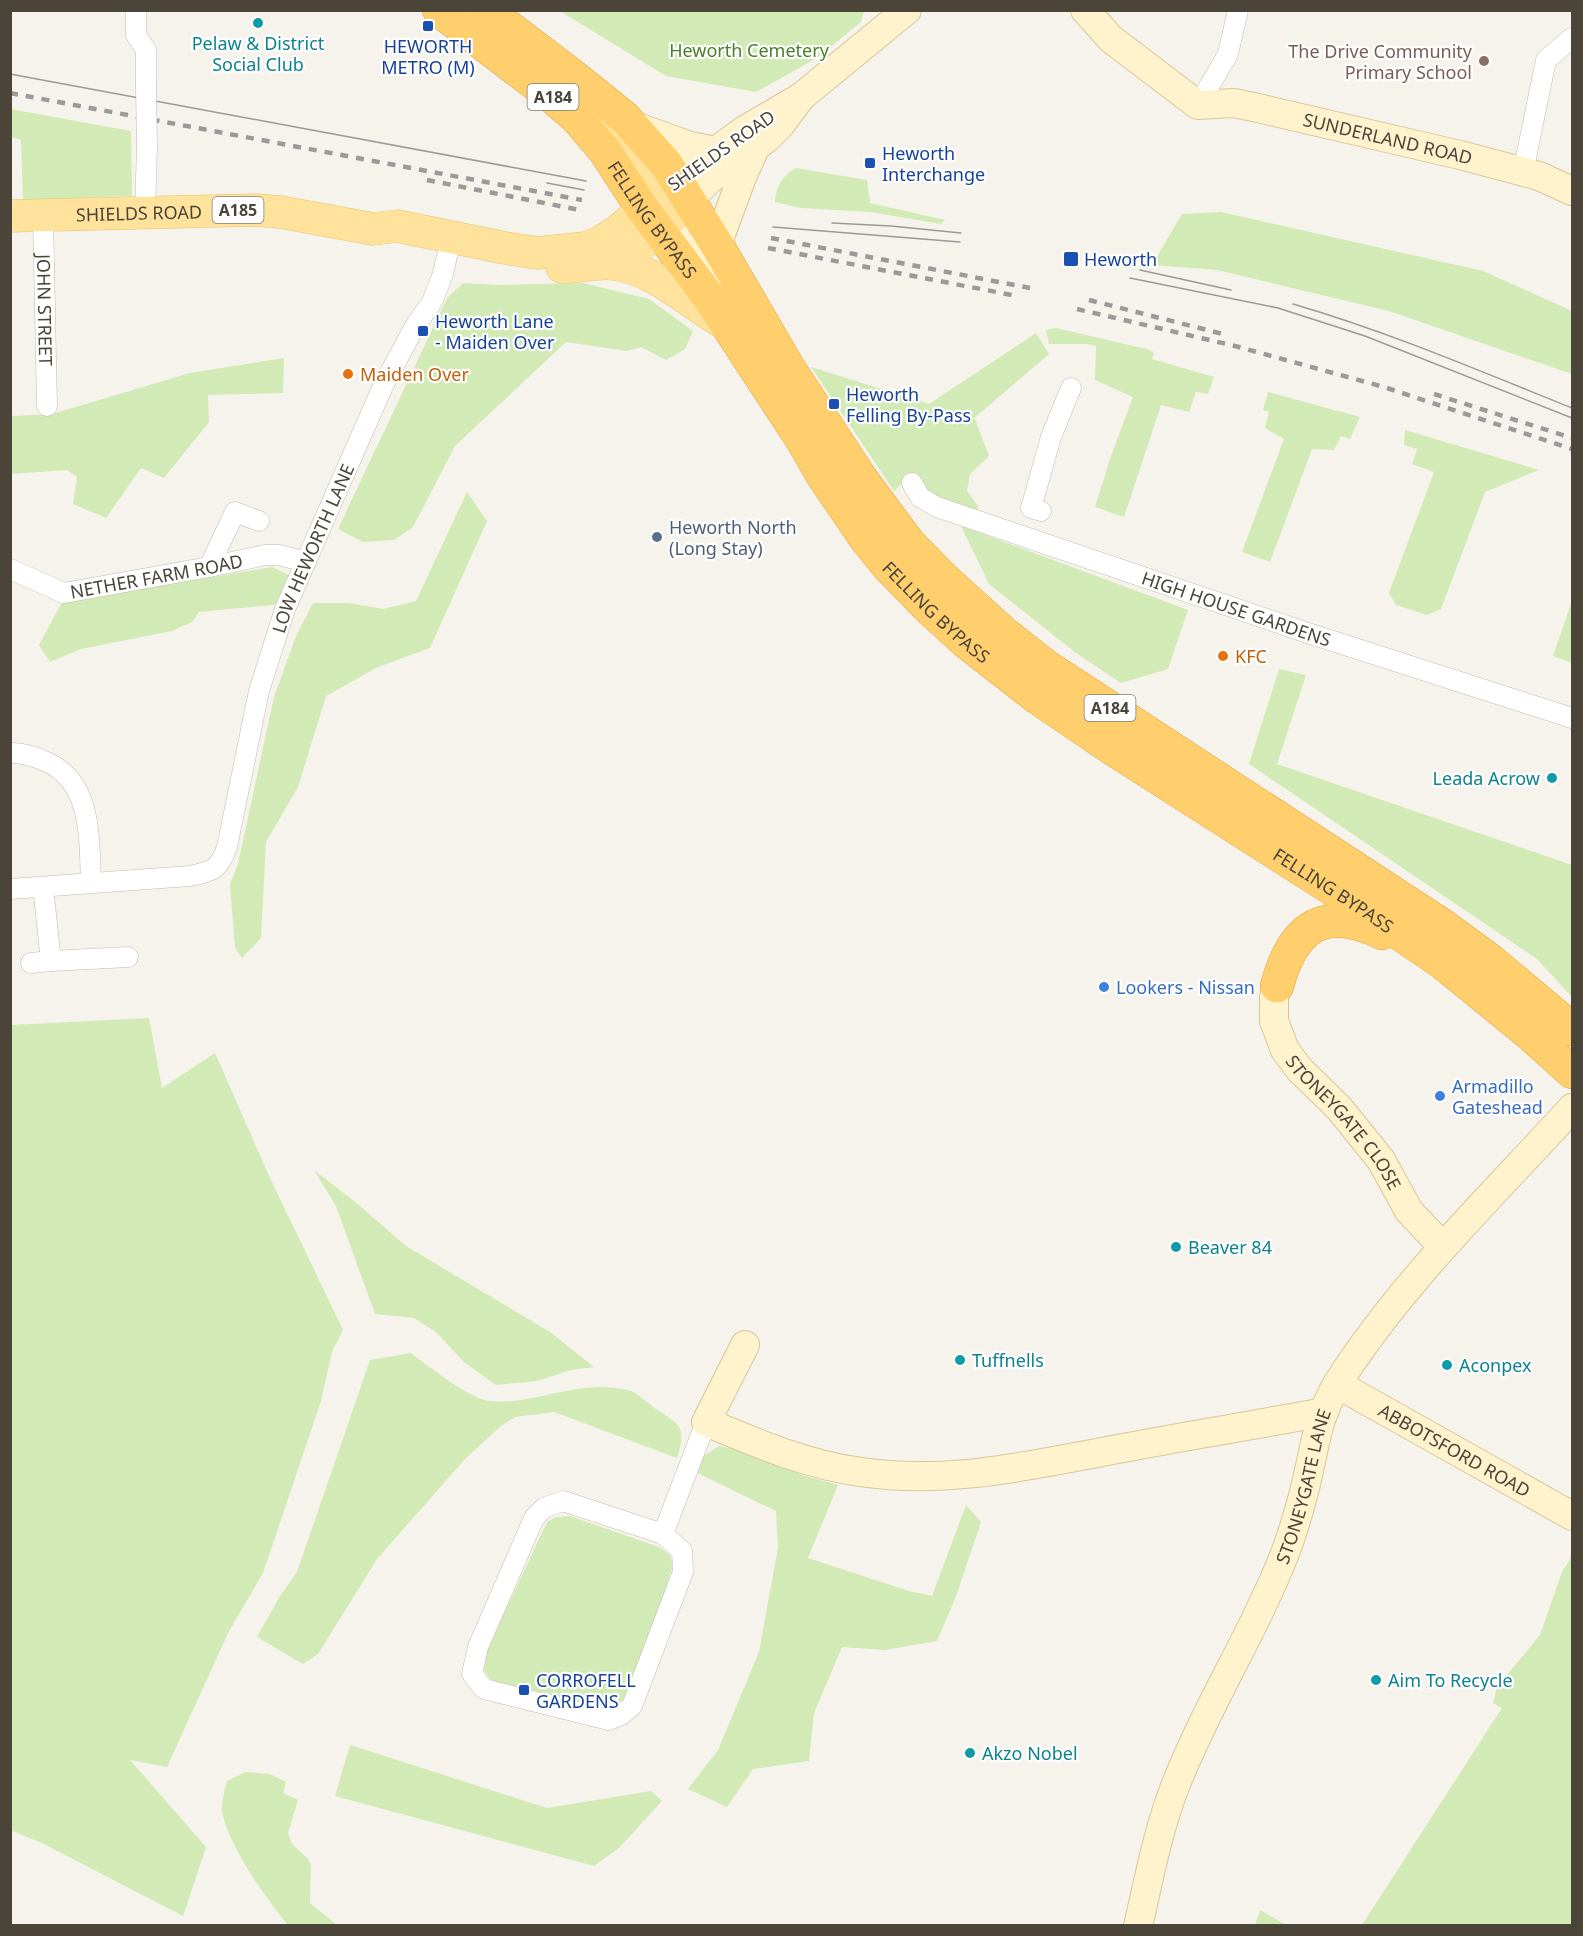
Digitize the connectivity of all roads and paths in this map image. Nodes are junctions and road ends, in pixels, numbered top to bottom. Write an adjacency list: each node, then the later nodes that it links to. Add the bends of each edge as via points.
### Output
1 (136, 10): 17 (street, bridge, via 136,35 146,50)
2 (439, 10): 16 (highway, FELLING BYPASS / A184, via 576,117 605,151)
3 (907, 10): 9 (street, SHIELDS ROAD)
4 (1085, 10): 10 (street, via 1111,39)
5 (1238, 10): 10 (street, via 1228,54)
6 (487, 11): 8 (highway, FELLING BYPASS / A184); 11 (highway, via 537,32 588,67 610,86)
7 (1572, 38): 14 (street, via 1546,60)
8 (596, 95): 11 (highway, FELLING BYPASS / A184); 16 (main road, via 612,128)
9 (801, 98): 12 (street, SHIELDS ROAD); 13 (street, SHIELDS ROAD)
10 (1198, 105): 14 (street, SUNDERLAND ROAD, via 1234,103)
11 (628, 122): 13 (street, via 690,146); 16 (highway, FELLING BYPASS / A184, via 666,164)
12 (755, 148): 16 (street, SHIELDS ROAD); 21 (street)
13 (715, 151): 16 (street, SHIELDS ROAD)
14 (1523, 172): 15 (street, SUNDERLAND ROAD)
15 (1572, 191)
16 (667, 204): 21 (highway, FELLING BYPASS / A184); 22 (main road, SHIELDS ROAD / A185, via 617,232); 23 (highway, FELLING BYPASS / A184); 24 (street, via 755,344)
17 (146, 214): 19 (main road, SHIELDS ROAD / A185); 20 (main road, SHIELDS ROAD / A185, via 280,212 373,229 397,226)
18 (10, 216): 19 (main road, SHIELDS ROAD / A185)
19 (44, 216): 26 (street, JOHN STREET)
20 (449, 245): 22 (main road, A185, via 533,267 578,267); 30 (street, LOW HEWORTH LANE, via 432,302 383,386)
21 (717, 245): 43 (highway, FELLING BYPASS / A184, via 788,367 862,480 908,542 971,604 1047,667 1442,925)
22 (598, 256): 23 (main road, A185, via 650,276)
23 (724, 323): 24 (highway, FELLING BYPASS / A184)
24 (762, 378): 41 (highway, FELLING BYPASS / A184, via 866,539 966,642 1107,745)
25 (1071, 388): 28 (street, via 1030,508)
26 (46, 406)
27 (912, 483): 33 (street, HIGH HOUSE GARDENS, via 920,497 937,507)
28 (1041, 511)
29 (259, 521): 31 (street, via 235,512)
30 (306, 562): 31 (street, NETHER FARM ROAD, via 265,555); 35 (street, LOW HEWORTH LANE, via 285,609 259,691 222,862 211,872 190,876)
31 (209, 567): 32 (street, NETHER FARM ROAD, via 64,593)
32 (10, 569)
33 (1572, 718)
34 (10, 753): 35 (street, via 37,757 71,779 86,816)
35 (91, 883): 36 (street)
36 (44, 886): 37 (street); 39 (street)
37 (10, 889)
38 (128, 957): 39 (street)
39 (51, 962): 40 (street)
40 (31, 963)
41 (1443, 963): 42 (highway, via 1369,927 1331,921 1299,938 1286,957); 44 (highway, FELLING BYPASS / A184)
42 (1277, 986): 46 (street, STONEYGATE CLOSE, via 1274,1021 1285,1050 1381,1160 1409,1211)
43 (1572, 1029)
44 (1569, 1069)
45 (1572, 1108): 46 (street, STONEYGATE LANE)
46 (1443, 1247): 48 (street, STONEYGATE LANE, via 1370,1335)
47 (745, 1345): 50 (street)
48 (1337, 1384): 49 (street, STONEYGATE LANE); 51 (street, ABBOTSFORD ROAD)
49 (1324, 1412): 50 (street, via 991,1473 918,1478 811,1462); 53 (street, STONEYGATE LANE, via 1315,1434 1306,1485 1266,1599 1207,1713 1175,1786)
50 (706, 1422): 52 (street)
51 (1572, 1516)
52 (663, 1534): 52 (street, via 682,1551 683,1572 633,1706 621,1715 609,1720 484,1689 472,1674 477,1647 534,1518 544,1508 563,1501)
53 (1138, 1926)

